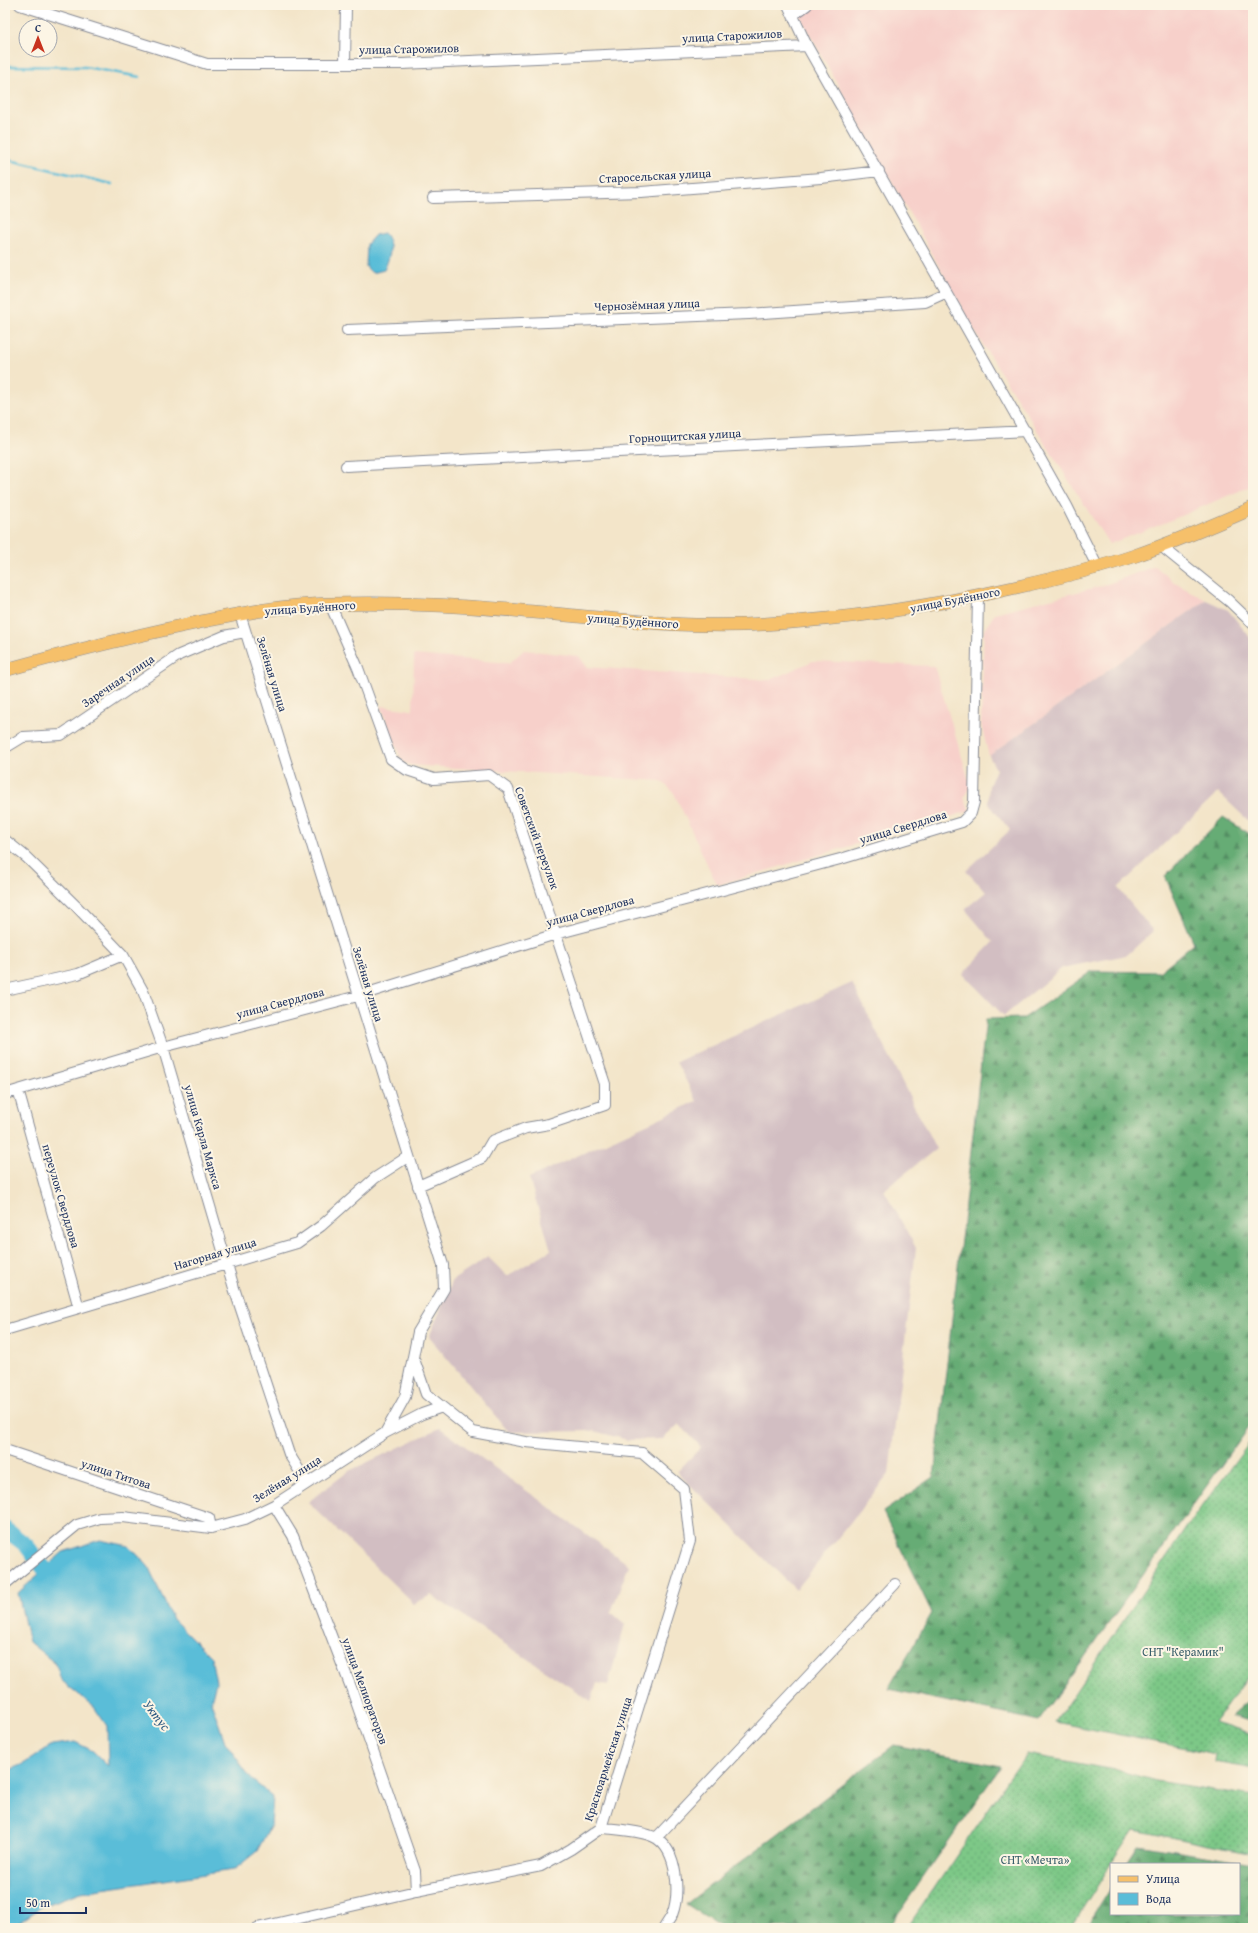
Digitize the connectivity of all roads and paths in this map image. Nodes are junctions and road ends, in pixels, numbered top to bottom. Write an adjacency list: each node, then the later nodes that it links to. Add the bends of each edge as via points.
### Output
1 (20, 5): 7 (street, улица Старожилов, via 207,64)
2 (346, 5): 7 (street)
3 (788, 5): 5 (street)
4 (807, 5): 5 (street)
5 (793, 15): 6 (street)
6 (807, 46): 7 (street, улица Старожилов); 8 (street)
7 (346, 64)
8 (879, 171): 9 (street, Старосельская улица, via 641,192); 10 (street)
9 (433, 198)
10 (946, 293): 11 (street, Чернозёмная улица, via 925,302 749,314); 12 (street)
11 (347, 330)
12 (1026, 431): 13 (street, Горнощитская улица); 16 (street, via 1072,514)
13 (346, 466)
14 (1253, 508): 15 (main road, улица Будённого)
15 (1161, 546): 16 (main road, улица Будённого); 20 (street, via 1229,600)
16 (1098, 568): 17 (main road, улица Будённого)
17 (978, 596): 18 (main road, улица Будённого, via 913,609 754,624 641,623 521,610); 25 (street, улица Свердлова, via 974,802 972,813 967,818 844,858)
18 (330, 604): 19 (main road, улица Будённого); 25 (street, Советский переулок, via 358,668 391,759 407,770 434,779 489,775 508,789)
19 (240, 614): 21 (street, Зелёная улица); 22 (main road, улица Будённого, via 154,631)
20 (1253, 624)
21 (245, 632): 23 (street, Заречная улица, via 224,636 179,656 60,735 23,737); 28 (street, Зелёная улица)
22 (5, 670)
23 (5, 748)
24 (5, 840): 26 (street, улица Карла Маркса, via 71,900)
25 (556, 934): 28 (street, улица Свердлова); 33 (street, Советский переулок, via 605,1084 605,1105 549,1124 526,1128 492,1141 482,1158)
26 (123, 955): 27 (street, via 78,974); 29 (street, улица Карла Маркса, via 144,991)
27 (5, 990)
28 (358, 996): 29 (street, улица Свердлова); 32 (street, Зелёная улица)
29 (163, 1047): 30 (street, улица Свердлова); 34 (street, улица Карла Маркса)
30 (18, 1090): 31 (street, улица Свердлова); 35 (street, переулок Свердлова)
31 (5, 1094)
32 (409, 1156): 33 (street, Зелёная улица); 34 (street, Нагорная улица, via 375,1178 321,1226 297,1243)
33 (418, 1186): 37 (street, Зелёная улица, via 443,1265 444,1289 418,1332)
34 (226, 1264): 35 (street, Нагорная улица); 41 (street, улица Карла Маркса, via 289,1454)
35 (78, 1308): 36 (street, Нагорная улица)
36 (5, 1330)
37 (414, 1358): 38 (street, via 426,1394); 39 (street, Зелёная улица, via 405,1397)
38 (442, 1407): 39 (street, Зелёная улица); 46 (street, Красноармейская улица, via 473,1432 526,1442 642,1452 684,1489 690,1541)
39 (385, 1433): 41 (street, Зелёная улица)
40 (5, 1450): 43 (street, улица Титова, via 209,1518)
41 (307, 1483): 42 (street, Зелёная улица)
42 (274, 1505): 43 (street, Зелёная улица, via 245,1519); 48 (street, улица Мелиораторов, via 293,1536 352,1690 415,1871)
43 (211, 1528): 44 (street, Зелёная улица, via 123,1517 100,1518 77,1525)
44 (5, 1584)
45 (895, 1584): 47 (street)
46 (601, 1828): 47 (street, via 626,1830); 48 (street, Красноармейская улица, via 572,1849 541,1866)
47 (656, 1838): 50 (street, via 667,1850 675,1868 676,1889 672,1914)
48 (416, 1891): 49 (street, Красноармейская улица)
49 (257, 1928)
50 (664, 1928)

